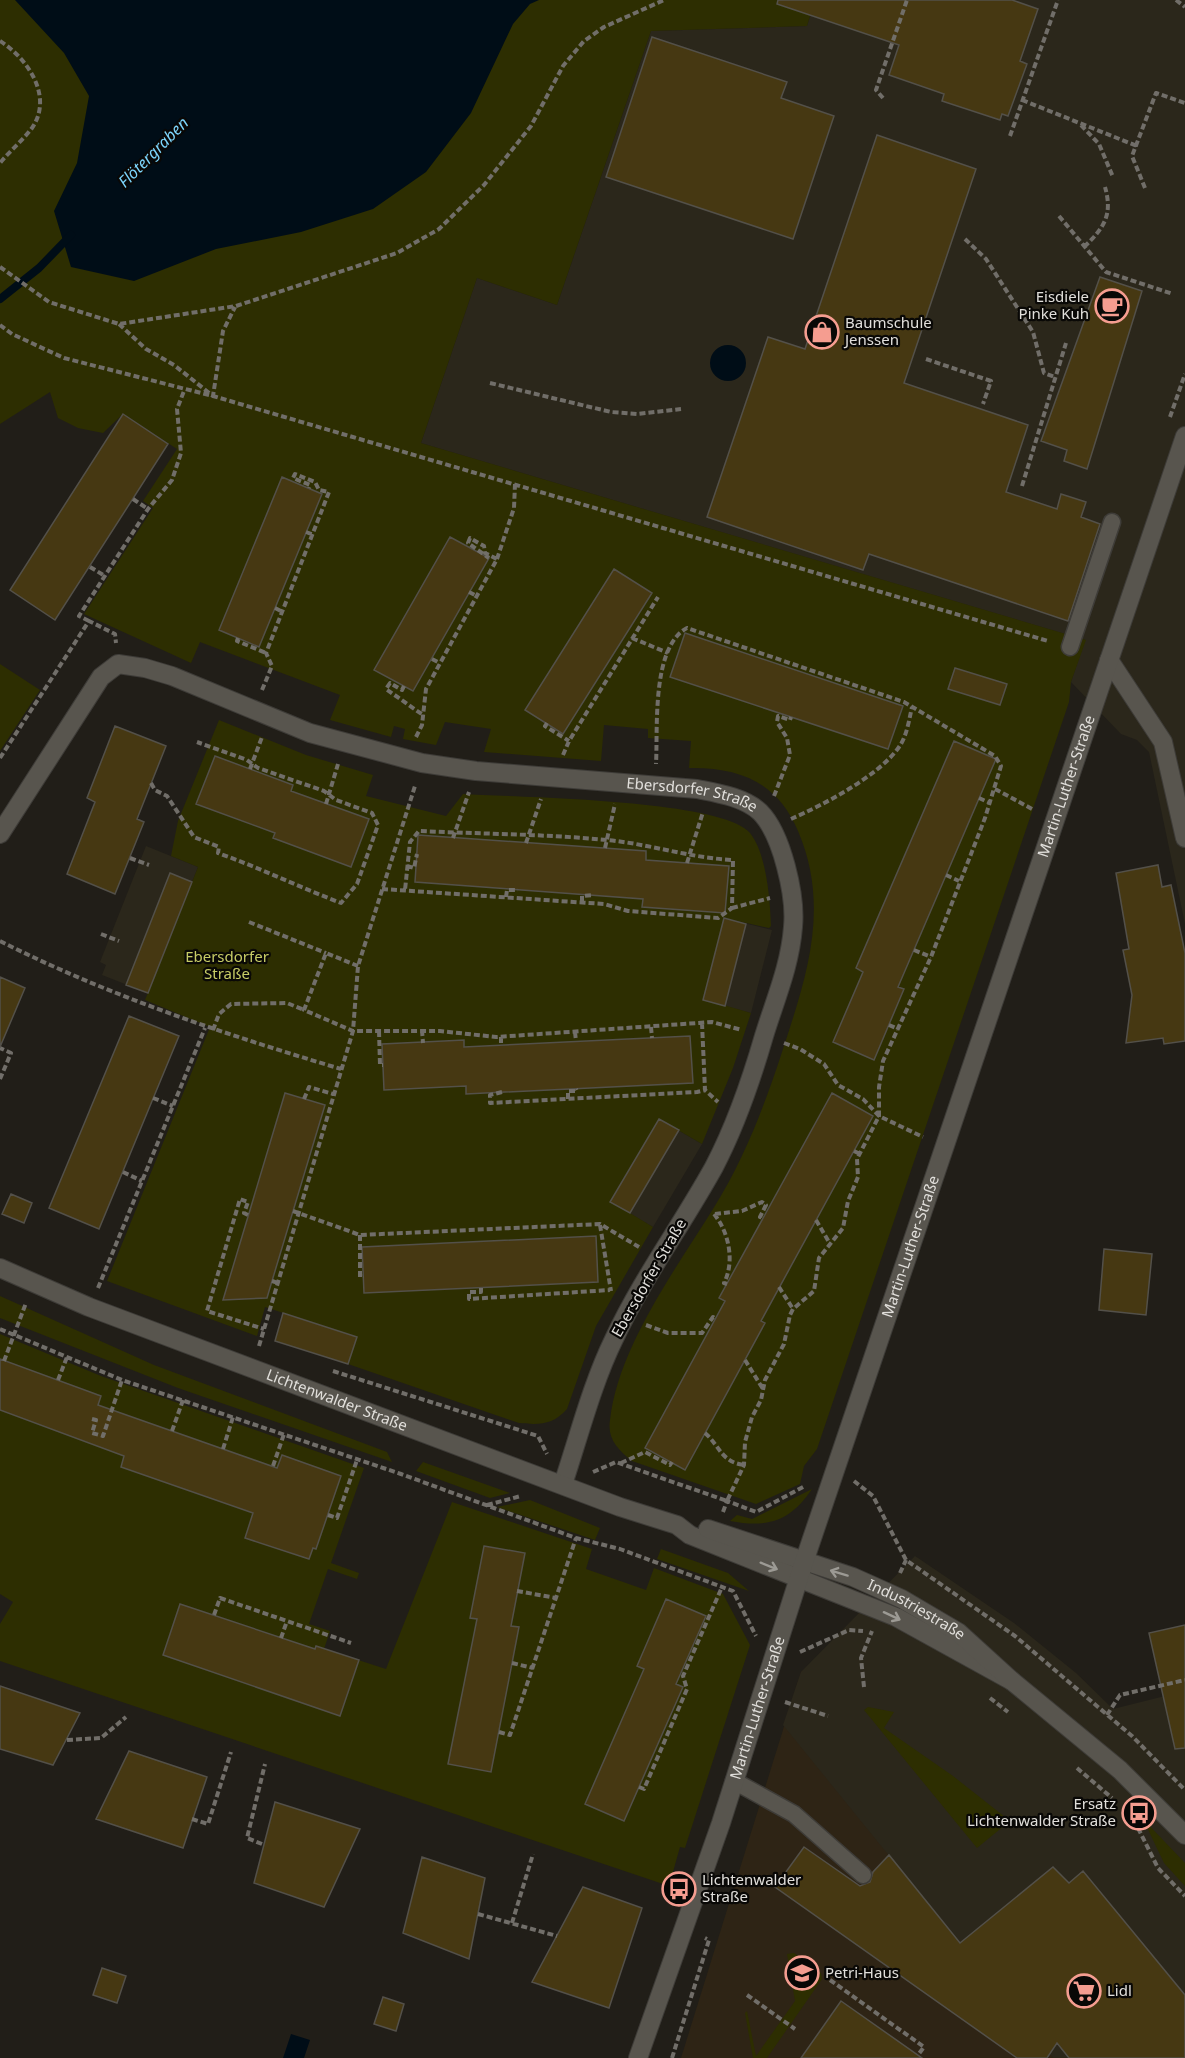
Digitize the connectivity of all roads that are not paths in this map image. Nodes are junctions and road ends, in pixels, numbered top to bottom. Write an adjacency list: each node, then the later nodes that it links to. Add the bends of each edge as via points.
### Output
1 (1185, 436): 4 (street, Martin-Luther-Straße)
2 (1112, 522): 3 (lane)
3 (1070, 647)
4 (1109, 660): 6 (street, via 1163,742); 10 (street, Martin-Luther-Straße)
5 (0, 834): 8 (street, Ebersdorfer Straße, via 101,677 118,664 146,668 344,743 413,761 476,771 710,792 752,806 766,820 783,858 793,926 786,970 755,1072 714,1167 613,1340)
6 (1185, 838)
7 (0, 1268): 8 (street, Lichtenwalder Straße, via 89,1307)
8 (562, 1484): 9 (street, Lichtenwalder Straße)
9 (677, 1525): 10 (street, Lichtenwalder Straße, one-way to 10, via 690,1535); 10 (street, Lichtenwalder Straße, via 692,1524 716,1532)
10 (802, 1570): 11 (street, Martin-Luther-Straße); 12 (street, Industriestraße, via 1012,1681 1120,1770)
11 (734, 1780): 13 (lane, via 794,1814); 14 (street, Martin-Luther-Straße)
12 (1185, 1835)
13 (863, 1875)
14 (638, 2058)

